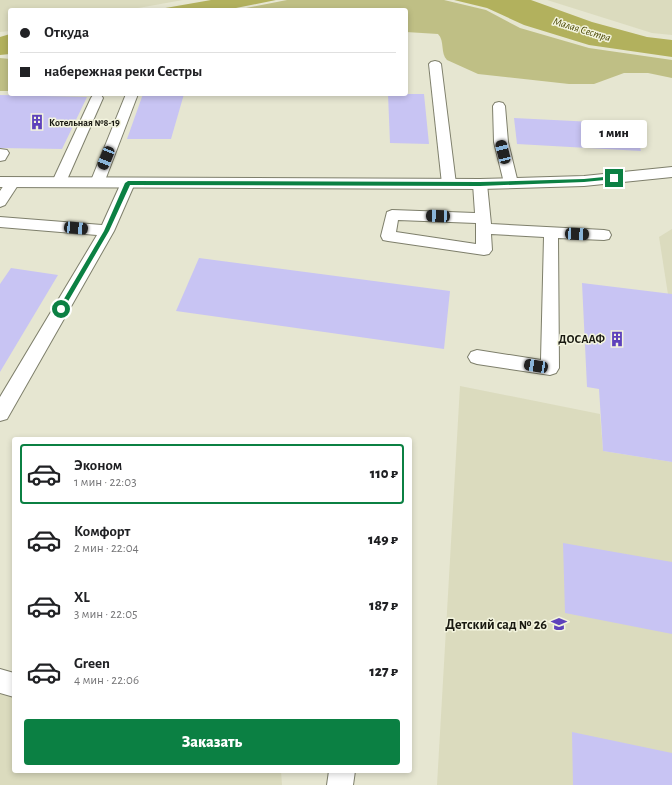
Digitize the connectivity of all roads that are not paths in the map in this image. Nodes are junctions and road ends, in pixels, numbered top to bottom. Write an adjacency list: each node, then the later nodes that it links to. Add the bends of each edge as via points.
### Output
1 (435, 64): 11 (lane)
2 (131, 96): 8 (lane)
3 (97, 98): 7 (lane)
4 (498, 106): 10 (lane, via 501,142)
5 (672, 172): 10 (street, via 584,181)
6 (7, 182): 7 (street); 13 (lane)
7 (59, 182): 8 (street)
8 (97, 183): 9 (street)
9 (128, 183): 11 (street); 16 (lane)
10 (511, 183): 12 (street)
11 (449, 184): 12 (street)
12 (480, 184): 15 (lane)
13 (0, 202)
14 (0, 222): 16 (lane)
15 (484, 224): 15 (lane, via 484,250 388,236 392,215); 17 (lane)
16 (107, 231): 20 (lane)
17 (550, 233): 18 (lane); 19 (lane, via 550,368)
18 (604, 236)
19 (477, 357)
20 (0, 413)
21 (0, 681): 22 (lane)
22 (12, 684)
23 (342, 773): 24 (lane)
24 (340, 785)

